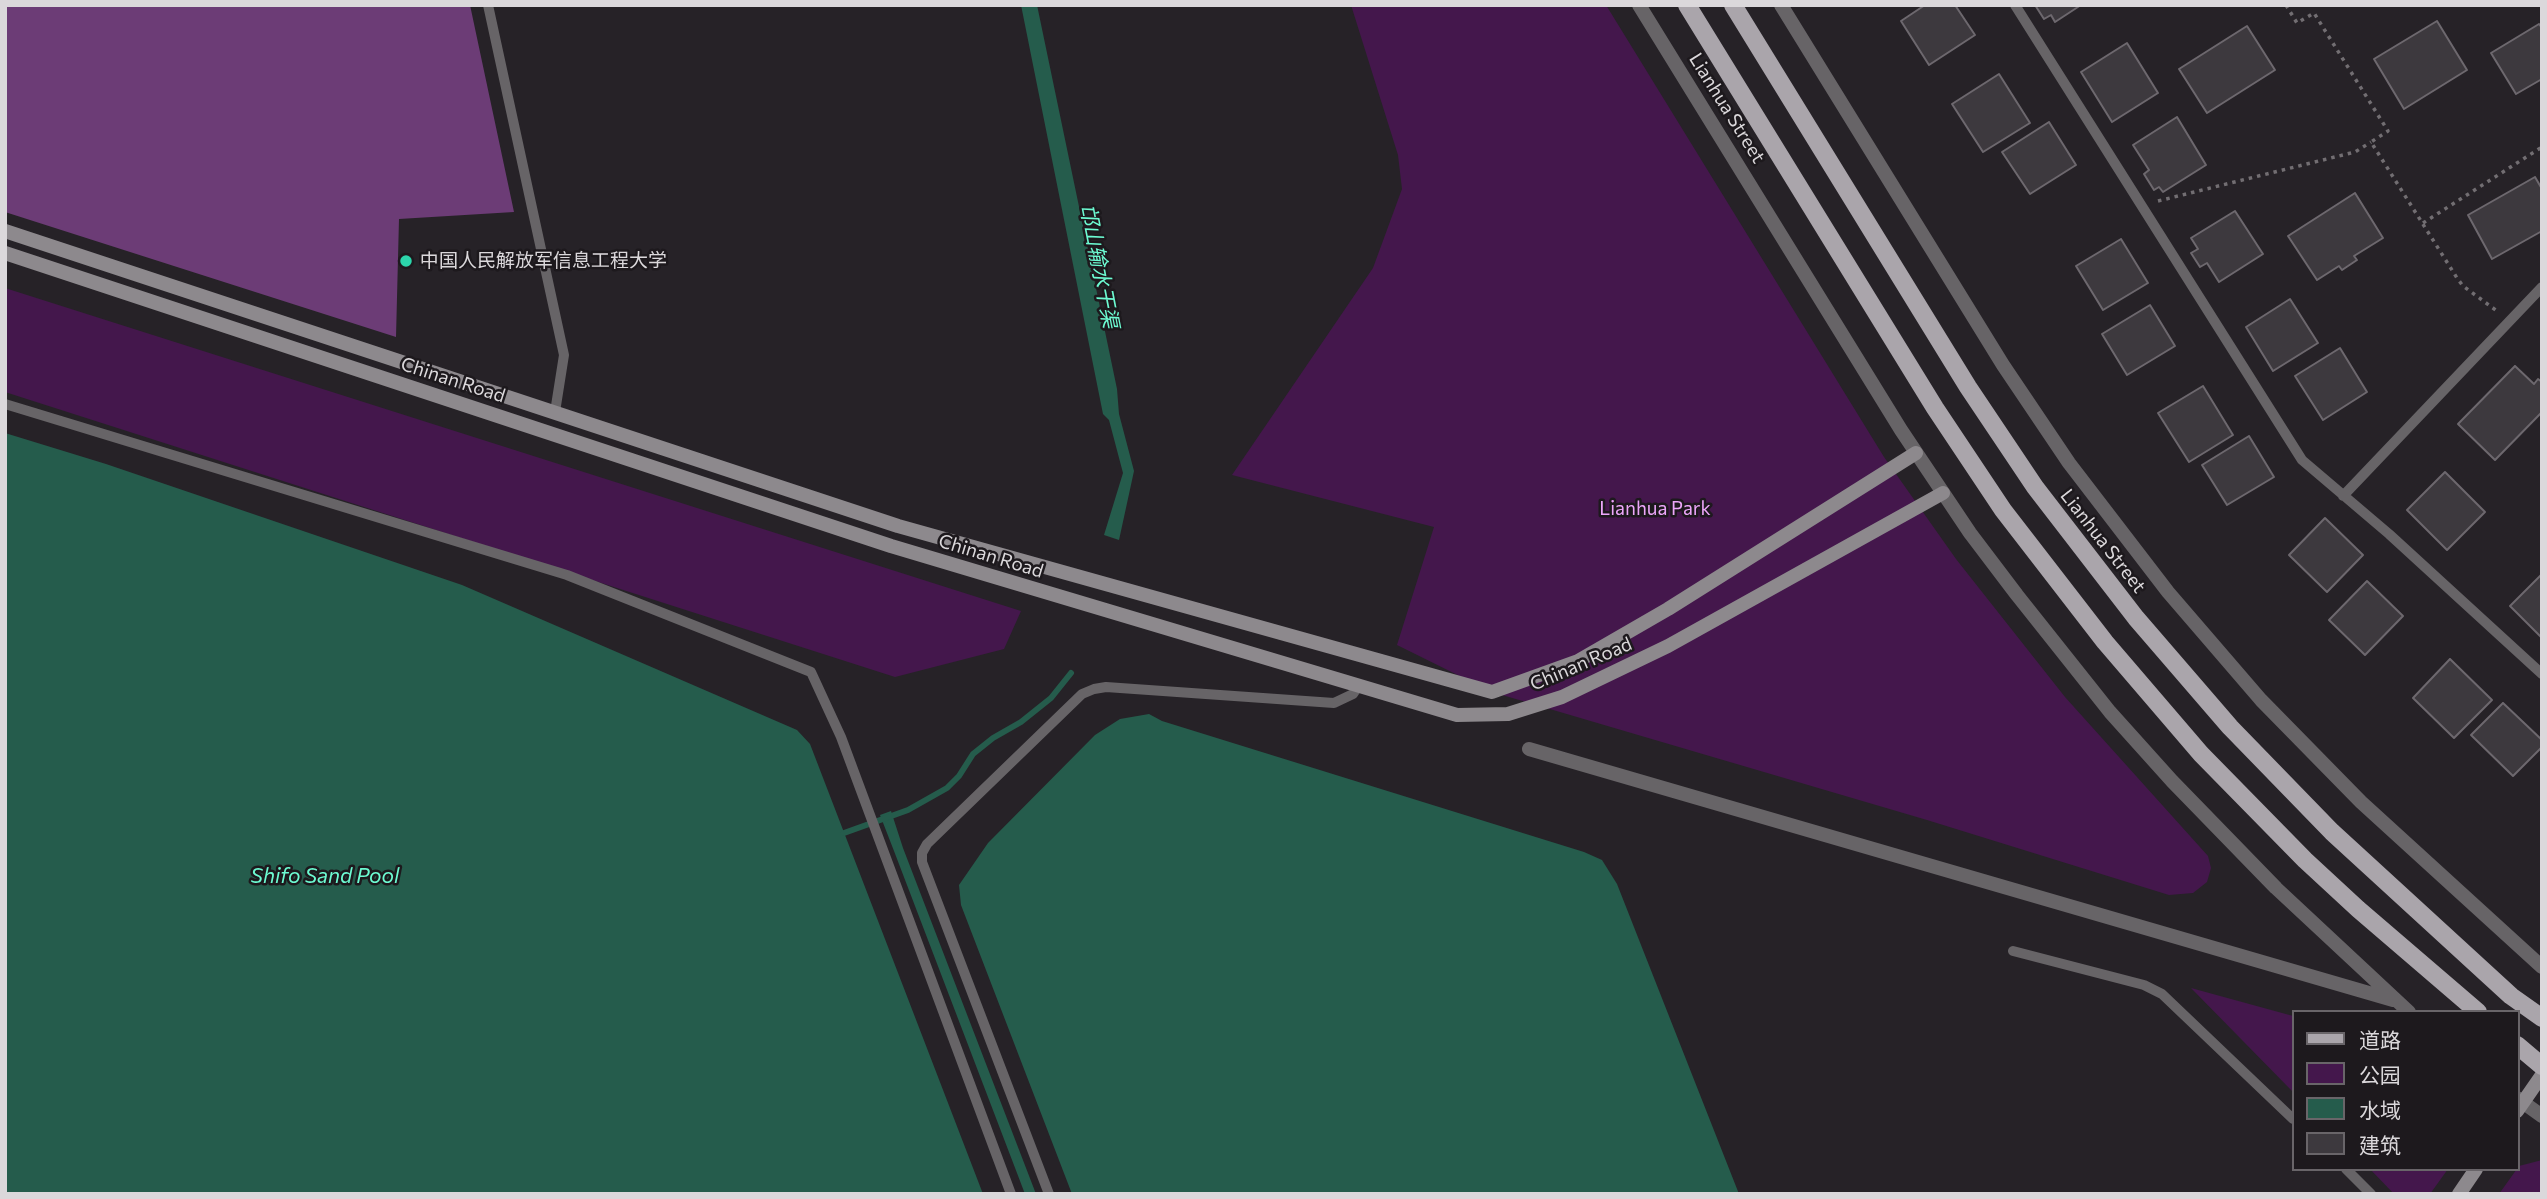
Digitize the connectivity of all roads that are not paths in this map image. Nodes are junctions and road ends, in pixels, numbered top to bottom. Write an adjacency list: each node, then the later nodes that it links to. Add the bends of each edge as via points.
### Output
1 (488, 5): 11 (lane, via 564,355)
2 (1639, 5): 12 (street, Lianhua Street)
3 (1687, 5): 22 (main road, Lianhua Street, via 1935,408 2003,510 2097,632 2193,744 2296,851)
4 (1733, 5): 23 (main road, Lianhua Street, via 1968,387 2035,487 2136,618 2230,727 2332,832 2511,996)
5 (1781, 5): 19 (street, Lianhua Street, via 2003,365 2069,463 2168,593 2261,700 2353,794)
6 (2015, 5): 14 (lane, via 2302,460)
7 (5, 231): 11 (street, Chinan Road)
8 (5, 253): 16 (street, Chinan Road, via 891,546)
9 (2542, 287): 14 (lane)
10 (5, 404): 32 (lane, via 567,575 811,672 841,737)
11 (555, 412): 12 (street, Chinan Road, via 898,526 1492,692 1577,661)
12 (1916, 453): 13 (street, Lianhua Street)
13 (1943, 493): 16 (street, Chinan Road, via 1668,646 1562,697 1508,714 1457,715); 20 (street, Lianhua Street, via 2074,668 2154,762 2276,888)
14 (2343, 496): 15 (lane)
15 (2542, 674)
16 (1359, 685): 33 (lane, via 1353,694 1334,703 1094,689 1082,694 927,844 922,862)
17 (1529, 749): 20 (street)
18 (2013, 951): 29 (lane, via 2144,985 2162,994)
19 (2542, 968)
20 (2398, 1001): 21 (street, Lianhua Street)
21 (2407, 1010)
22 (2476, 1010)
23 (2542, 1018)
24 (2519, 1047): 25 (main road)
25 (2542, 1066)
26 (2542, 1075): 27 (street)
27 (2519, 1104): 28 (street)
28 (2542, 1116)
29 (2292, 1118)
30 (2348, 1171): 34 (lane)
31 (2475, 1171): 35 (street)
32 (1011, 1194)
33 (1049, 1194)
34 (2371, 1194)
35 (2459, 1194)

